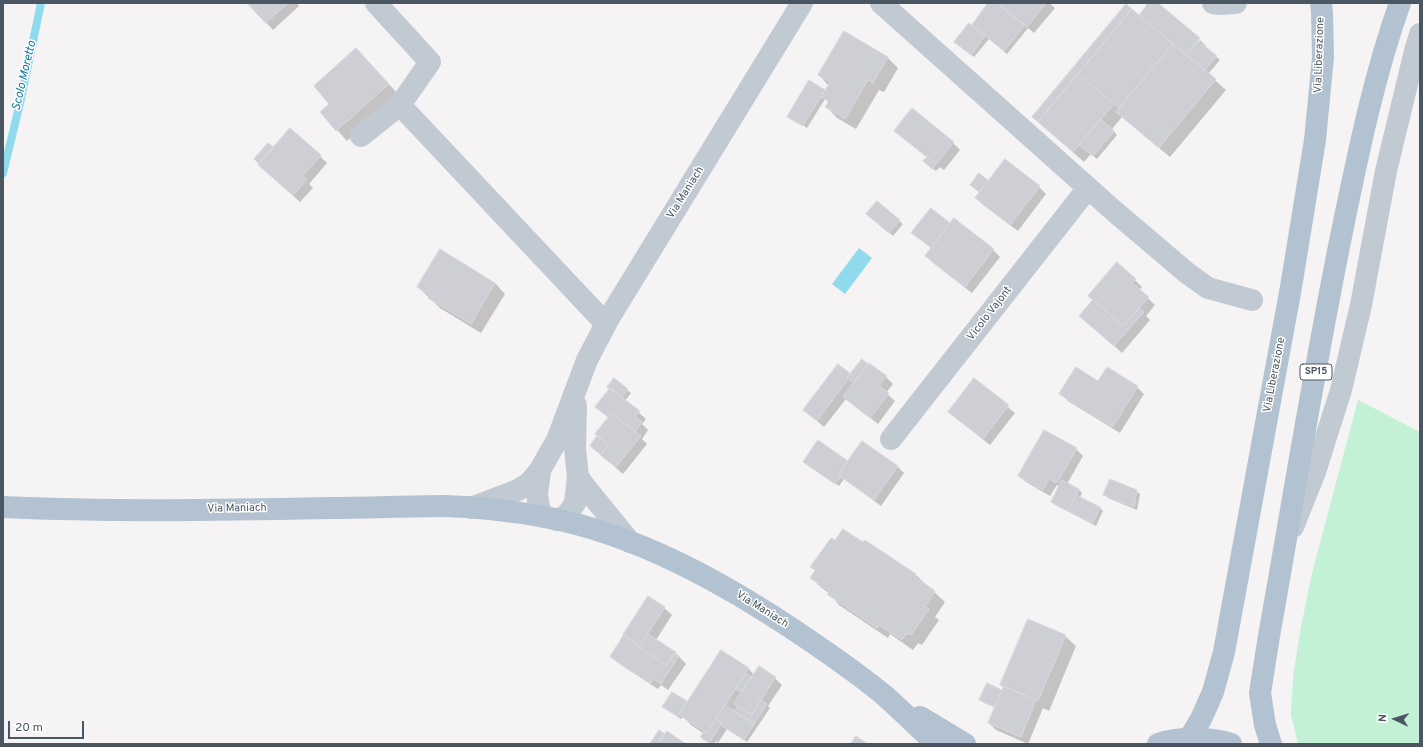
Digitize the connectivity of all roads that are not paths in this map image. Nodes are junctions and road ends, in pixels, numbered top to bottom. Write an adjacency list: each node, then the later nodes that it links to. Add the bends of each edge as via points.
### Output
1 (376, 3): 9 (street, via 430,62)
2 (802, 3): 13 (street, Via Maniach)
3 (881, 3): 11 (street)
4 (1213, 3): 5 (street)
5 (1236, 3)
6 (1321, 3): 24 (main road, Via Liberazione, via 1323,57 1315,140 1291,287 1224,652 1213,692)
7 (1400, 3): 22 (main road, SP15, via 1386,43 1367,115 1339,246)
8 (1420, 34): 22 (street, via 1386,171 1361,305 1341,390 1315,472)
9 (400, 105): 10 (street); 13 (street)
10 (361, 136)
11 (1088, 188): 12 (street, via 1208,288); 15 (street, Vicolo Vajont)
12 (1252, 300)
13 (606, 324): 14 (street, Via Maniach)
14 (577, 386): 16 (street, Via Maniach, via 557,440); 17 (street, Via Maniach, via 575,449)
15 (891, 439)
16 (540, 470): 19 (street, Via Maniach, via 529,483 518,490); 20 (street, Via Maniach, via 537,494 539,507)
17 (578, 476): 20 (street, Via Maniach, via 576,503 567,515); 21 (street, Via Maniach)
18 (3, 507): 19 (main road, Via Maniach, via 68,510 445,506)
19 (471, 508): 20 (main road, Via Maniach)
20 (550, 518): 21 (main road, Via Maniach)
21 (630, 542): 23 (main road, Via Maniach, via 692,569 756,606 841,662)
22 (1285, 545): 29 (main road, SP15, via 1260,693)
23 (885, 696): 25 (main road, Via Maniach); 26 (main road, Via Maniach)
24 (1189, 739): 27 (main road); 28 (main road)
25 (936, 744)
26 (965, 744)
27 (1158, 744)
28 (1231, 744)
29 (1271, 744)

